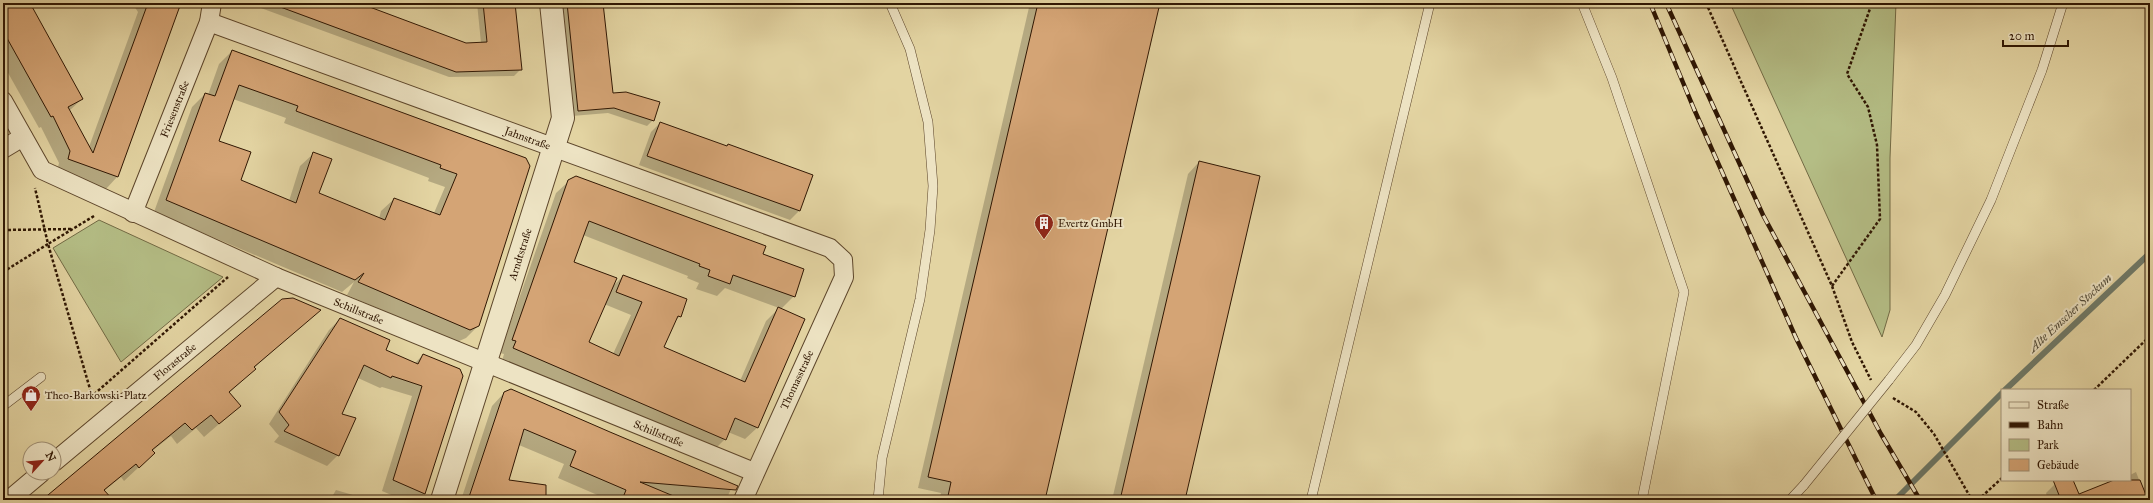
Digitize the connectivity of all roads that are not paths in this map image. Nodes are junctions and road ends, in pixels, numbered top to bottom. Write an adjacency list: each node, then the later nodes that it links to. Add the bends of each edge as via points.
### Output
1 (212, 3): 7 (street, Friesenstraße)
2 (551, 3): 11 (street, Arndtstraße, via 564,118)
3 (890, 3): 24 (lane, via 910,49 928,122 933,186 930,230 920,299 882,458)
4 (1430, 3): 25 (lane)
5 (1582, 3): 26 (lane, via 1612,78 1684,292)
6 (2063, 3): 27 (lane, bridge, via 2042,70 1991,200 1941,301 1916,345)
7 (209, 22): 11 (street, Jahnstraße); 12 (street, Friesenstraße)
8 (3, 101): 9 (street)
9 (23, 137): 10 (street); 12 (street, Schillstraße, via 42,170)
10 (3, 149)
11 (555, 149): 13 (street, Jahnstraße, via 830,248); 15 (street, Arndtstraße)
12 (133, 213): 14 (street, Schillstraße)
13 (843, 260): 19 (street, Thomasstraße, via 844,277)
14 (276, 277): 15 (street, Schillstraße); 18 (street, Florastraße)
15 (486, 363): 19 (street, Schillstraße); 22 (street, Arndtstraße)
16 (42, 377): 17 (lane)
17 (3, 406)
18 (62, 455)
19 (754, 472): 23 (street, Thomasstraße)
20 (32, 481): 21 (street)
21 (9, 500)
22 (442, 500)
23 (743, 500)
24 (878, 500)
25 (1311, 500)
26 (1642, 500)
27 (1790, 500)

